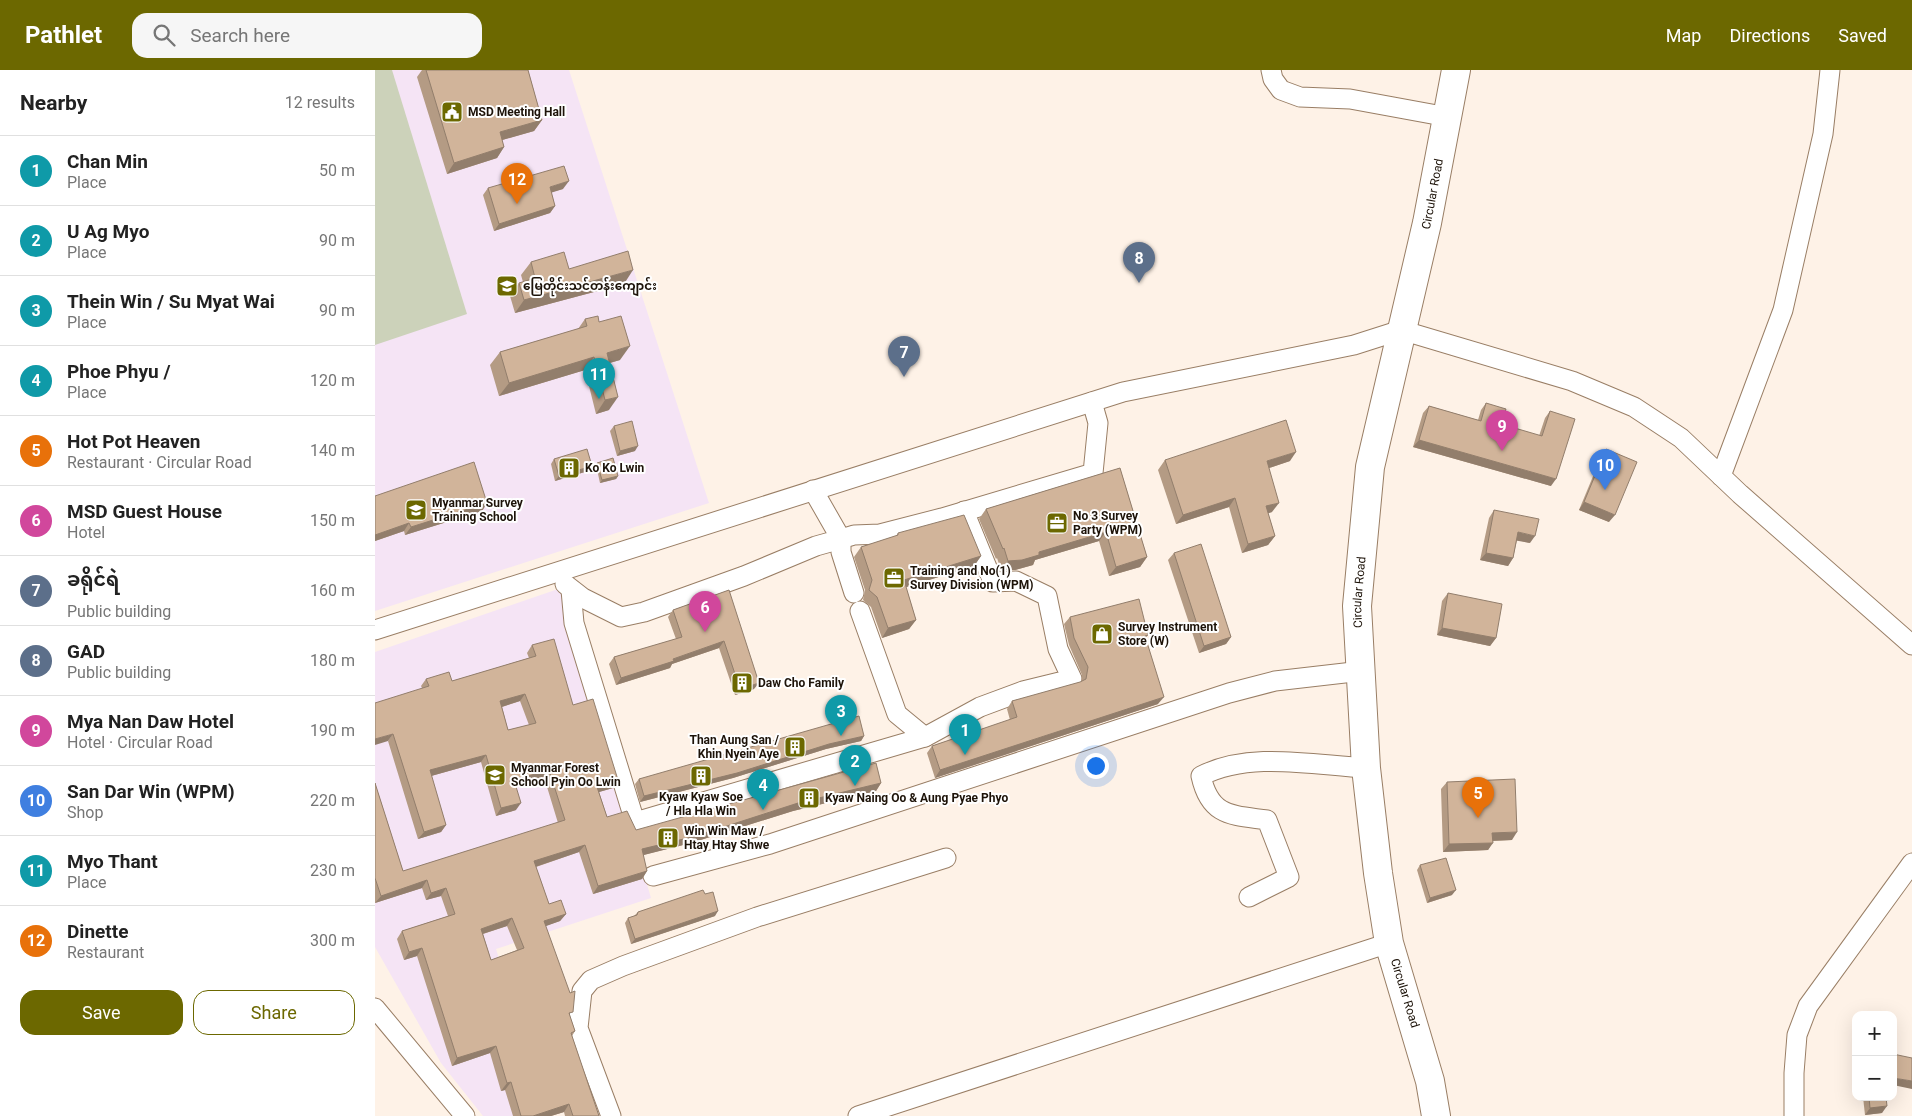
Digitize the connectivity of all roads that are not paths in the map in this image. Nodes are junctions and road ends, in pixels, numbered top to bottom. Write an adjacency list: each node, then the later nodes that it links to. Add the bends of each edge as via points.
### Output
1 (1271, 70): 4 (street, via 1281,90 1300,97 1351,99)
2 (1456, 70): 4 (street, Circular Road)
3 (1830, 70): 7 (street, via 1823,134 1783,310)
4 (1448, 117): 5 (street, Circular Road)
5 (1401, 330): 6 (street, via 1354,345 1123,392); 7 (street, via 1572,381 1634,407 1681,438); 15 (street, Circular Road, via 1370,467 1357,606)
6 (1092, 402): 8 (street); 9 (street, via 1098,424 1093,474)
7 (1721, 476): 14 (street)
8 (813, 490): 10 (street); 11 (street)
9 (964, 511): 10 (street, via 880,534 854,535); 16 (street, via 993,582 1016,581 1047,596 1058,649 1072,679 1023,691 980,707)
10 (841, 540): 12 (street, via 816,546 644,612 621,617); 16 (street, via 841,552 857,602 897,714)
11 (553, 571): 12 (street); 13 (street)
12 (571, 590): 16 (street, via 574,623 635,822)
13 (375, 630)
14 (1912, 645)
15 (1362, 671): 17 (street, Circular Road); 20 (street, via 1275,681 1229,693 779,841)
16 (925, 737)
17 (1366, 768): 21 (street, via 1257,762 1219,767 1201,776 1205,793 1225,814 1267,820 1289,877); 22 (street, Circular Road)
18 (946, 858): 25 (street, via 757,917 591,980 582,991 578,1028)
19 (1912, 863): 28 (street, via 1808,1006 1797,1035)
20 (653, 876)
21 (1249, 897)
22 (1389, 942): 26 (street); 27 (street, Circular Road, via 1430,1081)
23 (375, 1008): 24 (street)
24 (465, 1116)
25 (611, 1116)
26 (858, 1116)
27 (1436, 1116)
28 (1794, 1116)

